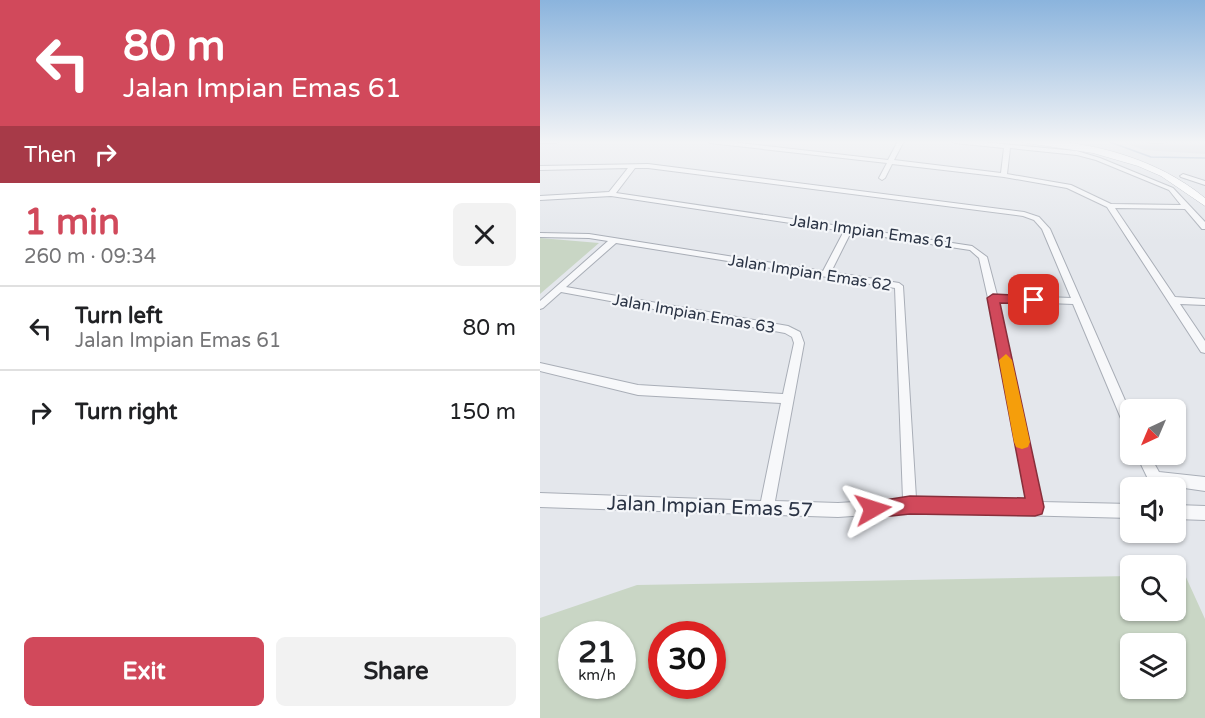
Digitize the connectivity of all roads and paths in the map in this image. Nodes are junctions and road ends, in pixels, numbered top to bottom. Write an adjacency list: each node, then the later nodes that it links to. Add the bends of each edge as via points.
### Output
1 (626, 175): 13 (street)
2 (715, 175): 26 (street, via 1024,214 1042,222)
3 (884, 175): 10 (street)
4 (999, 175): 5 (street)
5 (1004, 175): 16 (street, via 1058,183)
6 (1136, 175): 17 (street, via 1163,185)
7 (1164, 175): 15 (main road, via 1177,180)
8 (1179, 175): 9 (main road)
9 (1183, 176): 11 (street); 12 (main road)
10 (882, 178)
11 (1205, 183)
12 (1205, 190)
13 (611, 194): 14 (street, Jalan Impian Emas 61); 19 (street, Jalan Impian Emas 61)
14 (540, 198)
15 (1205, 204)
16 (1110, 206): 17 (street); 25 (street)
17 (1187, 207): 18 (street)
18 (1205, 227)
19 (849, 228): 22 (street); 24 (street, Jalan Impian Emas 61, via 972,248 983,258)
20 (540, 235): 21 (street, Jalan Impian Emas 62)
21 (614, 240): 22 (street, Jalan Impian Emas 62); 23 (street)
22 (826, 274): 36 (street, Jalan Impian Emas 62, via 899,286)
23 (560, 289): 28 (street); 31 (street, Jalan Impian Emas 63, via 788,330 799,343)
24 (993, 298): 26 (street); 38 (street, Jalan Impian Emas 61)
25 (1173, 300): 27 (street); 29 (street)
26 (1076, 301): 32 (street)
27 (1205, 302)
28 (540, 306)
29 (1205, 349)
30 (540, 367): 31 (street, via 638,390)
31 (788, 399): 37 (street, Jalan Impian Emas 63)
32 (1120, 403)
33 (1148, 465): 34 (street, via 1155,478)
34 (1205, 484)
35 (540, 500): 37 (street, Jalan Impian Emas 57)
36 (910, 505): 37 (street, Jalan Impian Emas 57, via 838,510); 38 (street, Jalan Impian Emas 57)
37 (767, 507)
38 (1035, 507): 39 (street, Jalan Impian Emas 57)
39 (1120, 511)
40 (1186, 512): 41 (street)
41 (1205, 513)

